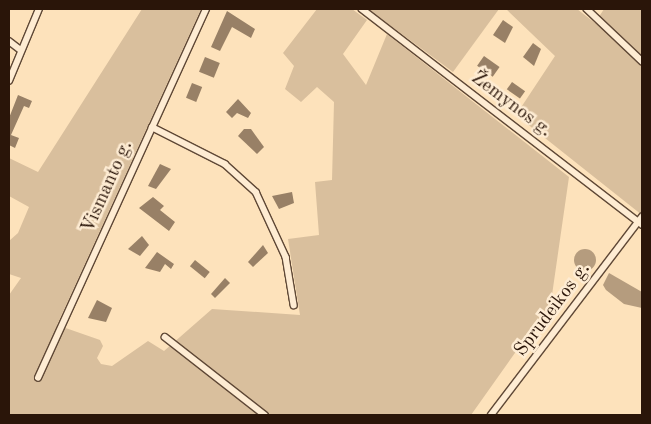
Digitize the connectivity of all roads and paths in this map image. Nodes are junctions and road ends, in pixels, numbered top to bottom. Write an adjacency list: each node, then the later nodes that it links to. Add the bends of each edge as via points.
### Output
1 (38, 9): 6 (street)
2 (206, 9): 9 (street, Vismanto g.)
3 (362, 9): 10 (street, Žemynos g.)
4 (587, 9): 7 (street)
5 (9, 41): 6 (street)
6 (21, 50): 8 (street)
7 (642, 61)
8 (9, 81)
9 (152, 127): 11 (street, via 225,164 256,192 284,250); 13 (street, Vismanto g.)
10 (641, 221): 15 (street, Sprudeikos g.)
11 (294, 305)
12 (164, 337): 14 (street)
13 (38, 378)
14 (265, 415)
15 (492, 415)

